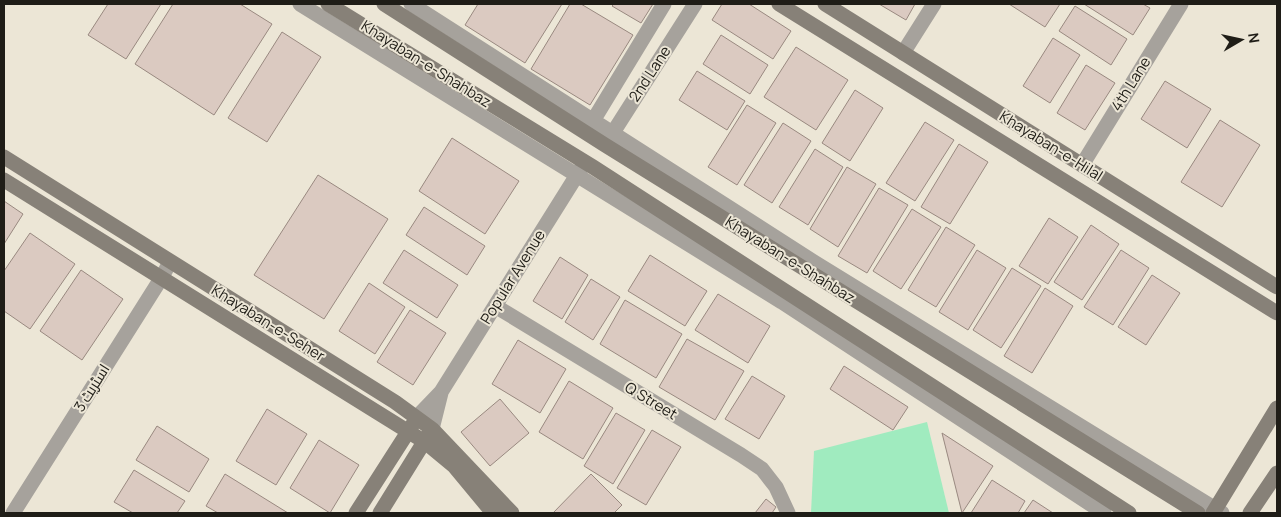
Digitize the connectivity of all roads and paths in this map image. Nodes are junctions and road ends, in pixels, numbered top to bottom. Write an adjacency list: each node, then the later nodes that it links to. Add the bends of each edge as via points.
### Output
1 (300, 4): 16 (street)
2 (328, 4): 16 (street, Khayaban-e-Shahbaz)
3 (384, 4): 12 (street, Khayaban-e-Shahbaz)
4 (411, 4): 12 (street)
5 (664, 4): 12 (street)
6 (695, 4): 13 (street, 2nd Lane)
7 (779, 4): 22 (street)
8 (825, 4): 11 (street, Khayaban-e-Hilal)
9 (934, 4): 11 (street)
10 (1181, 4): 15 (street, 4th Lane)
11 (903, 53): 15 (street, Khayaban-e-Hilal)
12 (589, 127): 13 (street, Khayaban-e-Shahbaz)
13 (609, 139): 30 (street); 39 (street, Khayaban-e-Shahbaz)
14 (4, 157): 18 (street, Khayaban-e-Seher)
15 (1082, 165): 20 (street, Khayaban-e-Hilal)
16 (581, 169): 21 (street, Popular Avenue); 37 (street); 38 (street, Khayaban-e-Shahbaz)
17 (4, 180): 19 (street, Khayaban-e-Seher)
18 (170, 262): 19 (street, اسٹریٹ 3); 25 (street, Khayaban-e-Seher)
19 (162, 277): 27 (street, Khayaban-e-Seher); 31 (street, اسٹریٹ 3)
20 (1277, 287)
21 (495, 306): 23 (street, Popular Avenue); 36 (street, Q Street, via 762,469 776,487)
22 (1277, 313)
23 (441, 392): 25 (street, Popular Avenue); 26 (street, Popular Avenue)
24 (1277, 408): 30 (street)
25 (416, 418): 26 (street, Khayaban-e-Seher); 27 (street, Popular Avenue)
26 (432, 429): 28 (street, Popular Avenue); 35 (street, Khayaban-e-Seher)
27 (408, 431): 28 (street, Khayaban-e-Seher); 32 (street, Popular Avenue)
28 (425, 442): 33 (street, Popular Avenue); 34 (street, Khayaban-e-Seher, via 454,466)
29 (1277, 473): 40 (street)
30 (1217, 512)
31 (13, 513)
32 (356, 513)
33 (380, 513)
34 (493, 513)
35 (512, 513)
36 (788, 513)
37 (1104, 513)
38 (1129, 513)
39 (1198, 513)
40 (1250, 513)

